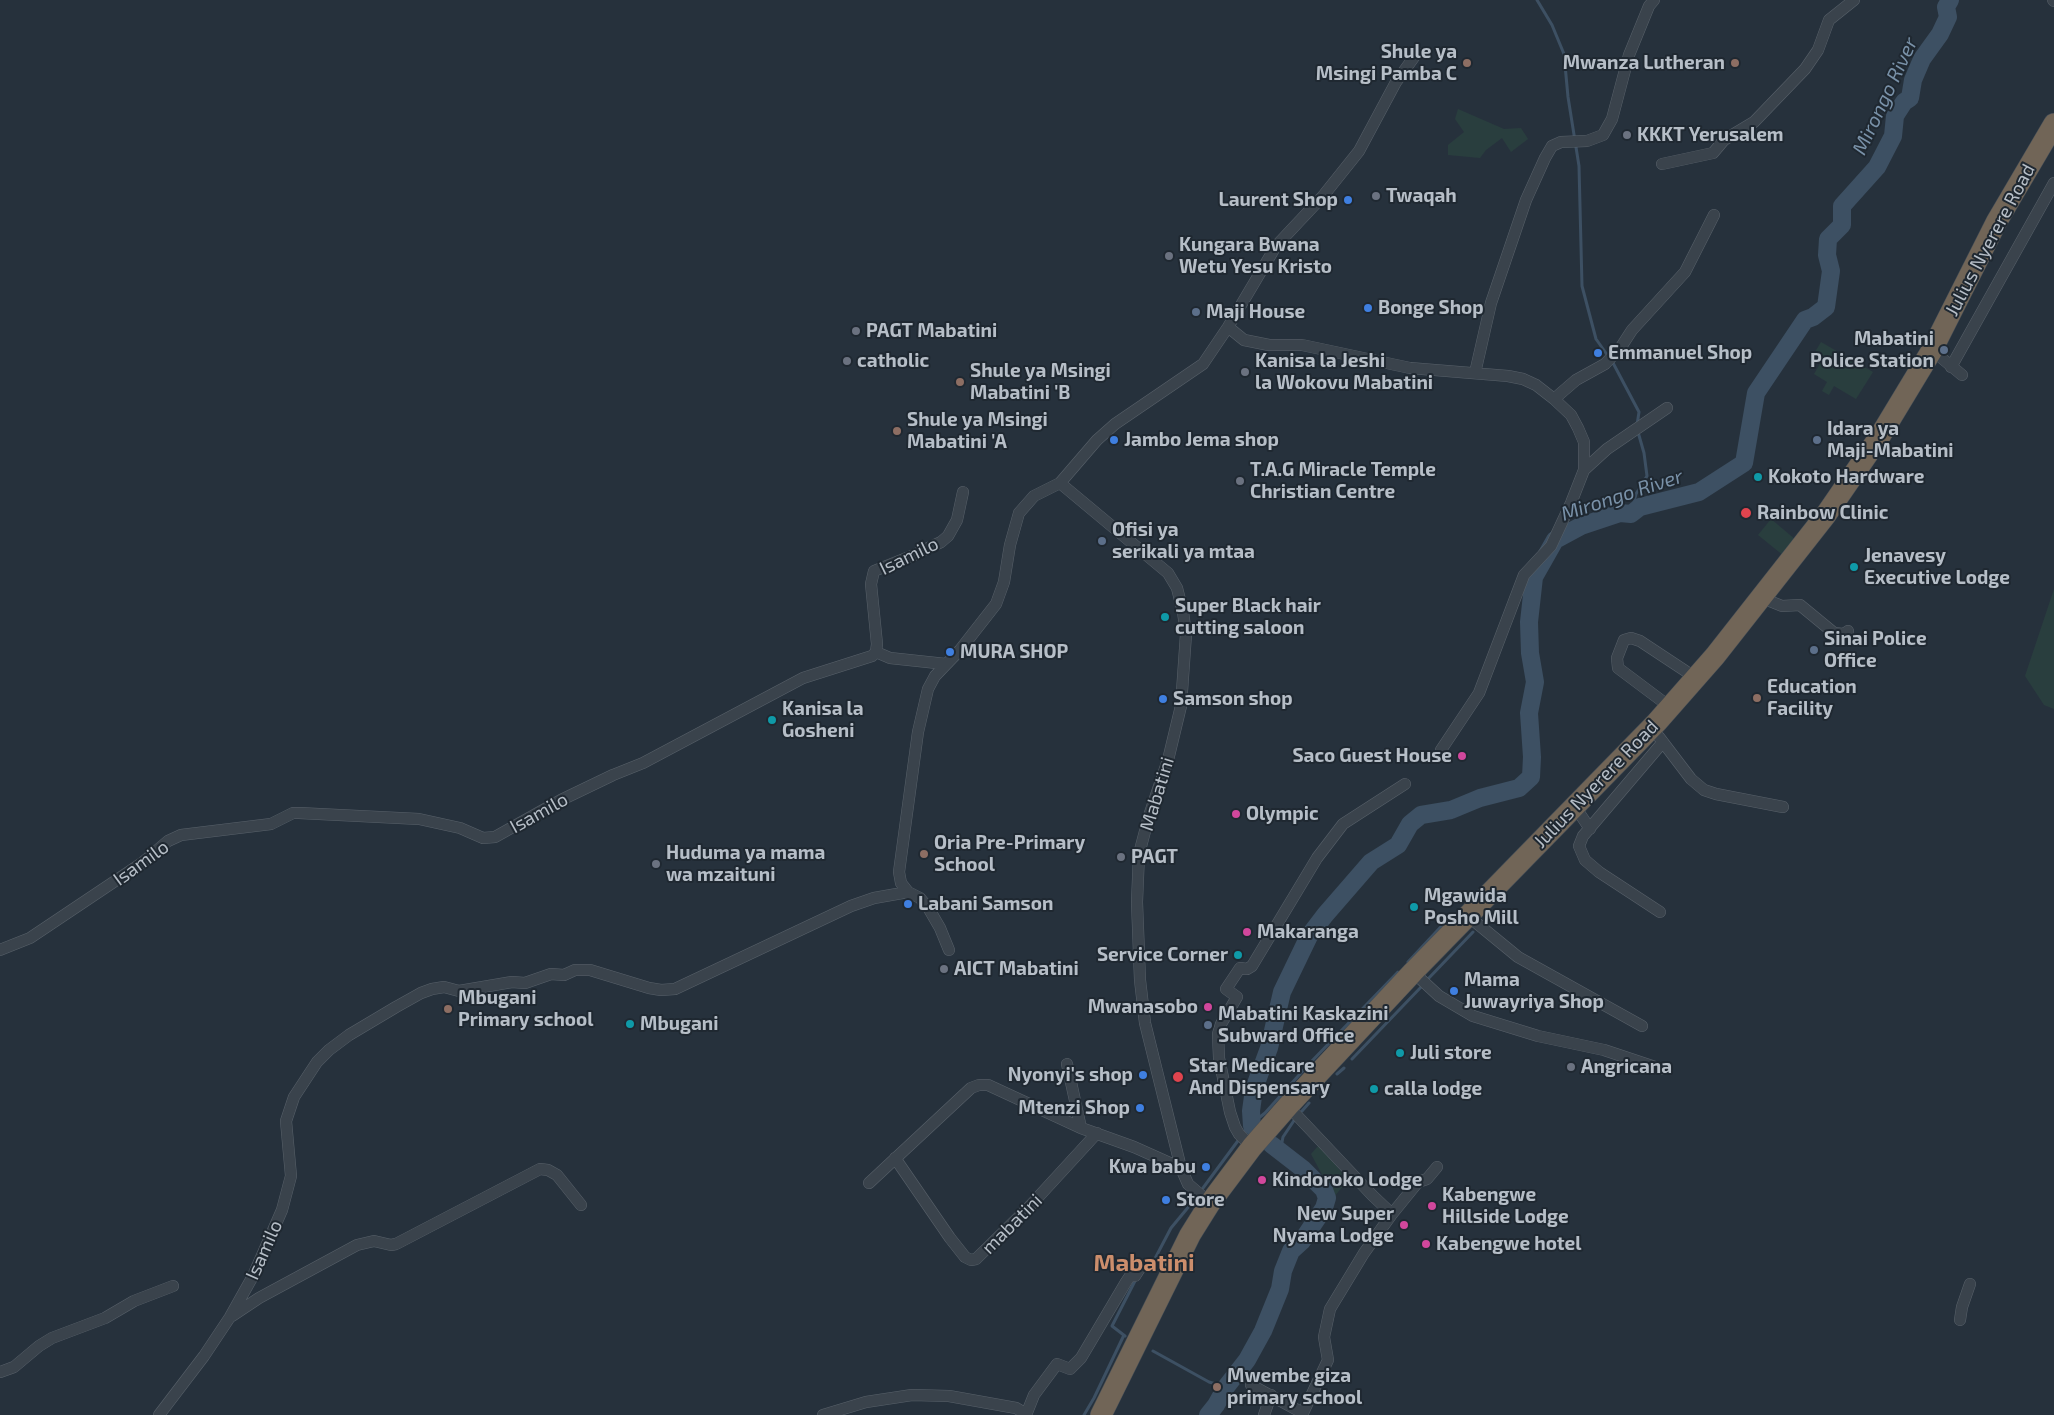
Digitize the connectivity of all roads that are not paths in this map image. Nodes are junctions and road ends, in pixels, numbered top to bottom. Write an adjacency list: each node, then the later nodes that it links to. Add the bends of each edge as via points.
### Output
1 (1654, 0): 11 (street, via 1629,55 1612,119 1603,136 1552,146 1537,176 1491,304)
2 (1854, 0): 5 (street, via 1829,20 1813,57 1790,87 1754,122 1724,140 1713,153)
3 (1417, 53): 8 (street, via 1396,82 1356,156 1276,246)
4 (2054, 124): 9 (highway, Julius Nyerere Road, via 1997,221)
5 (1662, 164)
6 (2054, 184): 10 (street)
7 (1714, 215): 13 (street, via 1685,272 1638,322 1621,347 1605,364 1576,380)
8 (1228, 327): 11 (street, via 1244,340 1269,345 1302,345 1410,368); 16 (street, via 1202,364 1116,424 1097,440)
9 (1932, 350): 10 (street); 18 (highway, Julius Nyerere Road, via 1880,436)
10 (1951, 367): 12 (street)
11 (1475, 373): 13 (street, via 1523,379)
12 (1962, 375)
13 (1554, 398): 15 (street, via 1571,415 1584,442)
14 (1667, 408): 15 (street, via 1607,449)
15 (1584, 470): 25 (street, via 1551,546 1524,575 1479,693)
16 (1060, 483): 21 (street, via 1034,496 1019,513 999,598); 45 (street, Mabatini, via 1168,574 1177,588 1183,612 1186,634 1180,706 1168,760 1139,854 1137,902 1145,1023)
17 (963, 492): 20 (street, Isamilo, via 957,520 948,536 874,571 871,584)
18 (1762, 598): 19 (street, via 1782,606 1800,605 1834,633); 22 (highway, Julius Nyerere Road)
19 (1848, 631)
20 (876, 652): 21 (street, via 890,658); 33 (street, Isamilo, via 866,659 803,678 643,763 561,800 495,837 483,838 460,828 419,819 299,813 265,825 181,835 30,938)
21 (946, 664): 30 (street, via 928,688 918,732 899,872 901,883)
22 (1696, 678): 23 (highway, Julius Nyerere Road); 23 (street, via 1640,641 1624,640 1617,658 1618,668)
23 (1670, 707): 24 (highway, Julius Nyerere Road)
24 (1658, 735): 27 (highway, Julius Nyerere Road); 28 (street, via 1691,779 1704,790); 29 (street)
25 (1441, 750)
26 (1405, 784): 42 (street, via 1343,824 1316,858 1252,966 1240,968 1226,989 1237,997 1218,1034 1218,1046 1230,1112)
27 (1574, 805): 29 (street); 32 (highway, Julius Nyerere Road)
28 (1783, 806)
29 (1590, 829): 31 (street, via 1579,846 1585,860)
30 (908, 892): 34 (street, via 920,898 929,909); 53 (street, Isamilo, via 881,896 851,906 674,989 649,988 590,970 551,974 525,983 512,982 459,991 444,987 421,993 348,1035 317,1062 294,1097 288,1112 286,1132 291,1176 288,1191 253,1276)
31 (1660, 912)
32 (1468, 916): 35 (highway, Julius Nyerere Road); 36 (street, via 1518,957)
33 (0, 950)
34 (949, 950)
35 (1421, 980): 38 (street, via 1439,996 1473,1016); 39 (highway, Julius Nyerere Road)
36 (1642, 1026)
37 (1067, 1064): 40 (street)
38 (1661, 1068)
39 (1288, 1106): 42 (highway, Julius Nyerere Road); 49 (street)
40 (1081, 1128): 41 (street); 43 (street, via 988,1085 979,1085 970,1088)
41 (1097, 1133): 43 (street, mabatini, via 1030,1206 976,1259 971,1260 950,1238); 45 (street)
42 (1245, 1140): 47 (highway, Julius Nyerere Road)
43 (895, 1158): 46 (street)
44 (1437, 1167): 49 (street, via 1427,1179 1418,1182)
45 (1181, 1168): 47 (street, Mabatini, via 1188,1184)
46 (869, 1183)
47 (1210, 1203): 62 (highway, Julius Nyerere Road, via 1186,1242)
48 (581, 1205): 53 (street, via 557,1175 540,1169 396,1244 374,1241 357,1245)
49 (1392, 1214): 59 (street, via 1330,1309 1324,1337 1328,1360)
50 (1142, 1265): 58 (street, via 1126,1282 1081,1358 1070,1369 1057,1364 1034,1395)
51 (1970, 1284): 54 (street)
52 (173, 1286): 55 (street, via 134,1301 105,1318 52,1338 14,1367)
53 (230, 1317): 60 (street, Isamilo)
54 (1960, 1320)
55 (0, 1372)
56 (1251, 1385): 57 (street)
57 (1271, 1394): 59 (street); 63 (street)
58 (1026, 1414): 61 (street, via 1016,1408 949,1396 912,1395 866,1402)
59 (1302, 1414)
60 (159, 1415)
61 (822, 1415)
62 (1101, 1415)
63 (1264, 1415)

